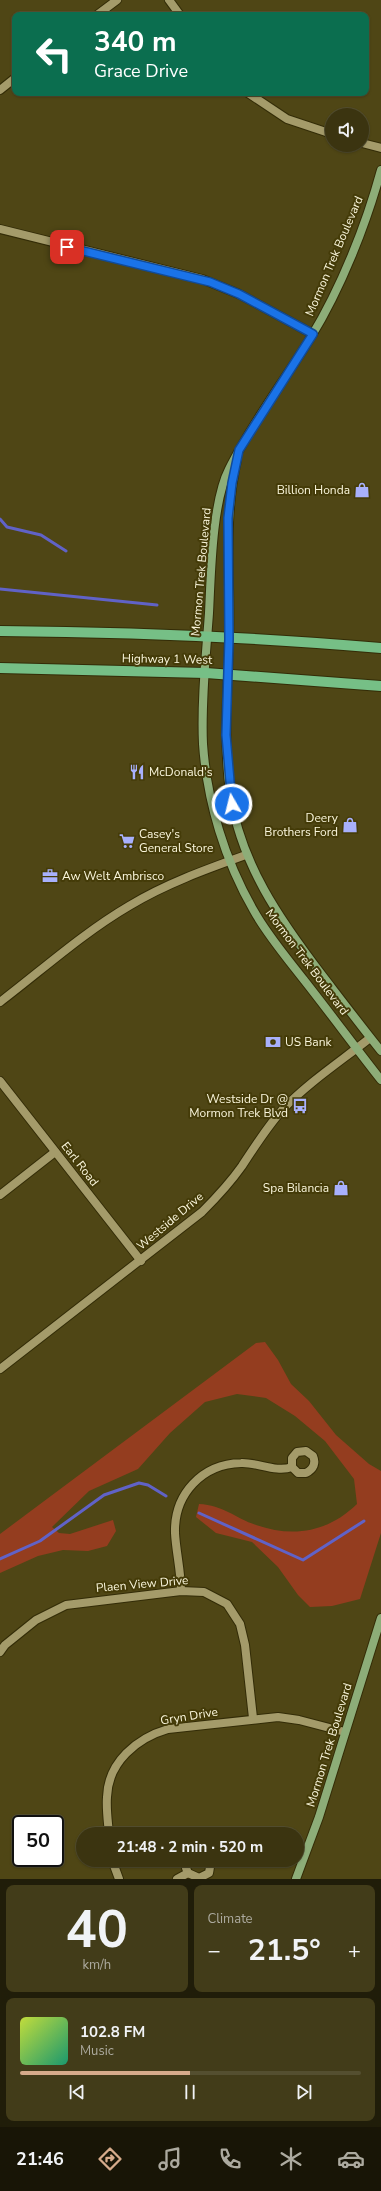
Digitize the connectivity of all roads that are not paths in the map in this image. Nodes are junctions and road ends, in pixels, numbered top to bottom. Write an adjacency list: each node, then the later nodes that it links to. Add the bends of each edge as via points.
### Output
1 (117, 0): 3 (street)
2 (169, 0): 4 (street)
3 (101, 12)
4 (178, 12)
5 (12, 80): 6 (street)
6 (0, 90)
7 (252, 96): 8 (street, via 287,119)
8 (325, 132)
9 (369, 145): 10 (street)
10 (381, 148)
11 (381, 170): 13 (main road, Mormon Trek Boulevard, via 356,242)
12 (0, 230): 13 (street, via 202,279 239,294)
13 (313, 334): 14 (main road, Mormon Trek Boulevard)
14 (239, 450): 16 (main road, Mormon Trek Boulevard, via 227,472 220,497); 17 (main road, Mormon Trek Boulevard, via 228,518)
15 (0, 631): 16 (main road, Highway 1 West, via 147,633)
16 (207, 638): 17 (main road, Highway 1 West); 20 (main road, Mormon Trek Boulevard)
17 (229, 639): 18 (main road, Highway 1 West, via 290,640); 21 (main road, Mormon Trek Boulevard)
18 (381, 648)
19 (0, 668): 20 (main road, Highway 1 West)
20 (206, 673): 21 (main road, Highway 1 West); 24 (main road, Mormon Trek Boulevard, via 203,744 211,797)
21 (228, 674): 22 (main road, Highway 1 West); 23 (main road, Mormon Trek Boulevard, via 228,772 234,816)
22 (381, 686)
23 (246, 855): 24 (street); 26 (main road, Mormon Trek Boulevard, via 263,891 290,933)
24 (230, 861): 25 (street, via 131,904 98,926); 27 (main road, Mormon Trek Boulevard, via 271,938)
25 (0, 1002)
26 (370, 1038): 27 (street, Westside Drive); 28 (main road, Mormon Trek Boulevard)
27 (357, 1048): 29 (main road, Mormon Trek Boulevard); 33 (street, Westside Drive, via 300,1093 260,1138 220,1194 202,1212)
28 (381, 1051)
29 (381, 1080)
30 (0, 1081): 31 (street, Earl Road)
31 (55, 1152): 32 (street); 33 (street, Earl Road)
32 (0, 1195)
33 (141, 1261): 34 (street, Westside Drive)
34 (0, 1369)
35 (292, 1467): 36 (street, via 231,1463 198,1477 180,1504 176,1519)
36 (181, 1590): 38 (street, Plaen View Drive, via 66,1605 36,1620); 39 (street, Plaen View Drive, via 214,1596 234,1612 245,1645)
37 (381, 1618): 40 (main road, Mormon Trek Boulevard)
38 (0, 1652)
39 (253, 1718): 40 (street, Gryn Drive, via 290,1718); 41 (street, Gryn Drive, via 168,1729 132,1747 118,1764 108,1786)
40 (345, 1732): 48 (main road, Mormon Trek Boulevard, via 319,1817)
41 (109, 1827)
42 (115, 1867): 46 (street)
43 (186, 1867): 45 (street)
44 (210, 1867): 45 (street, via 204,1877 193,1877)
45 (188, 1873): 47 (street)
46 (119, 1879)
47 (177, 1879)
48 (296, 1879)

